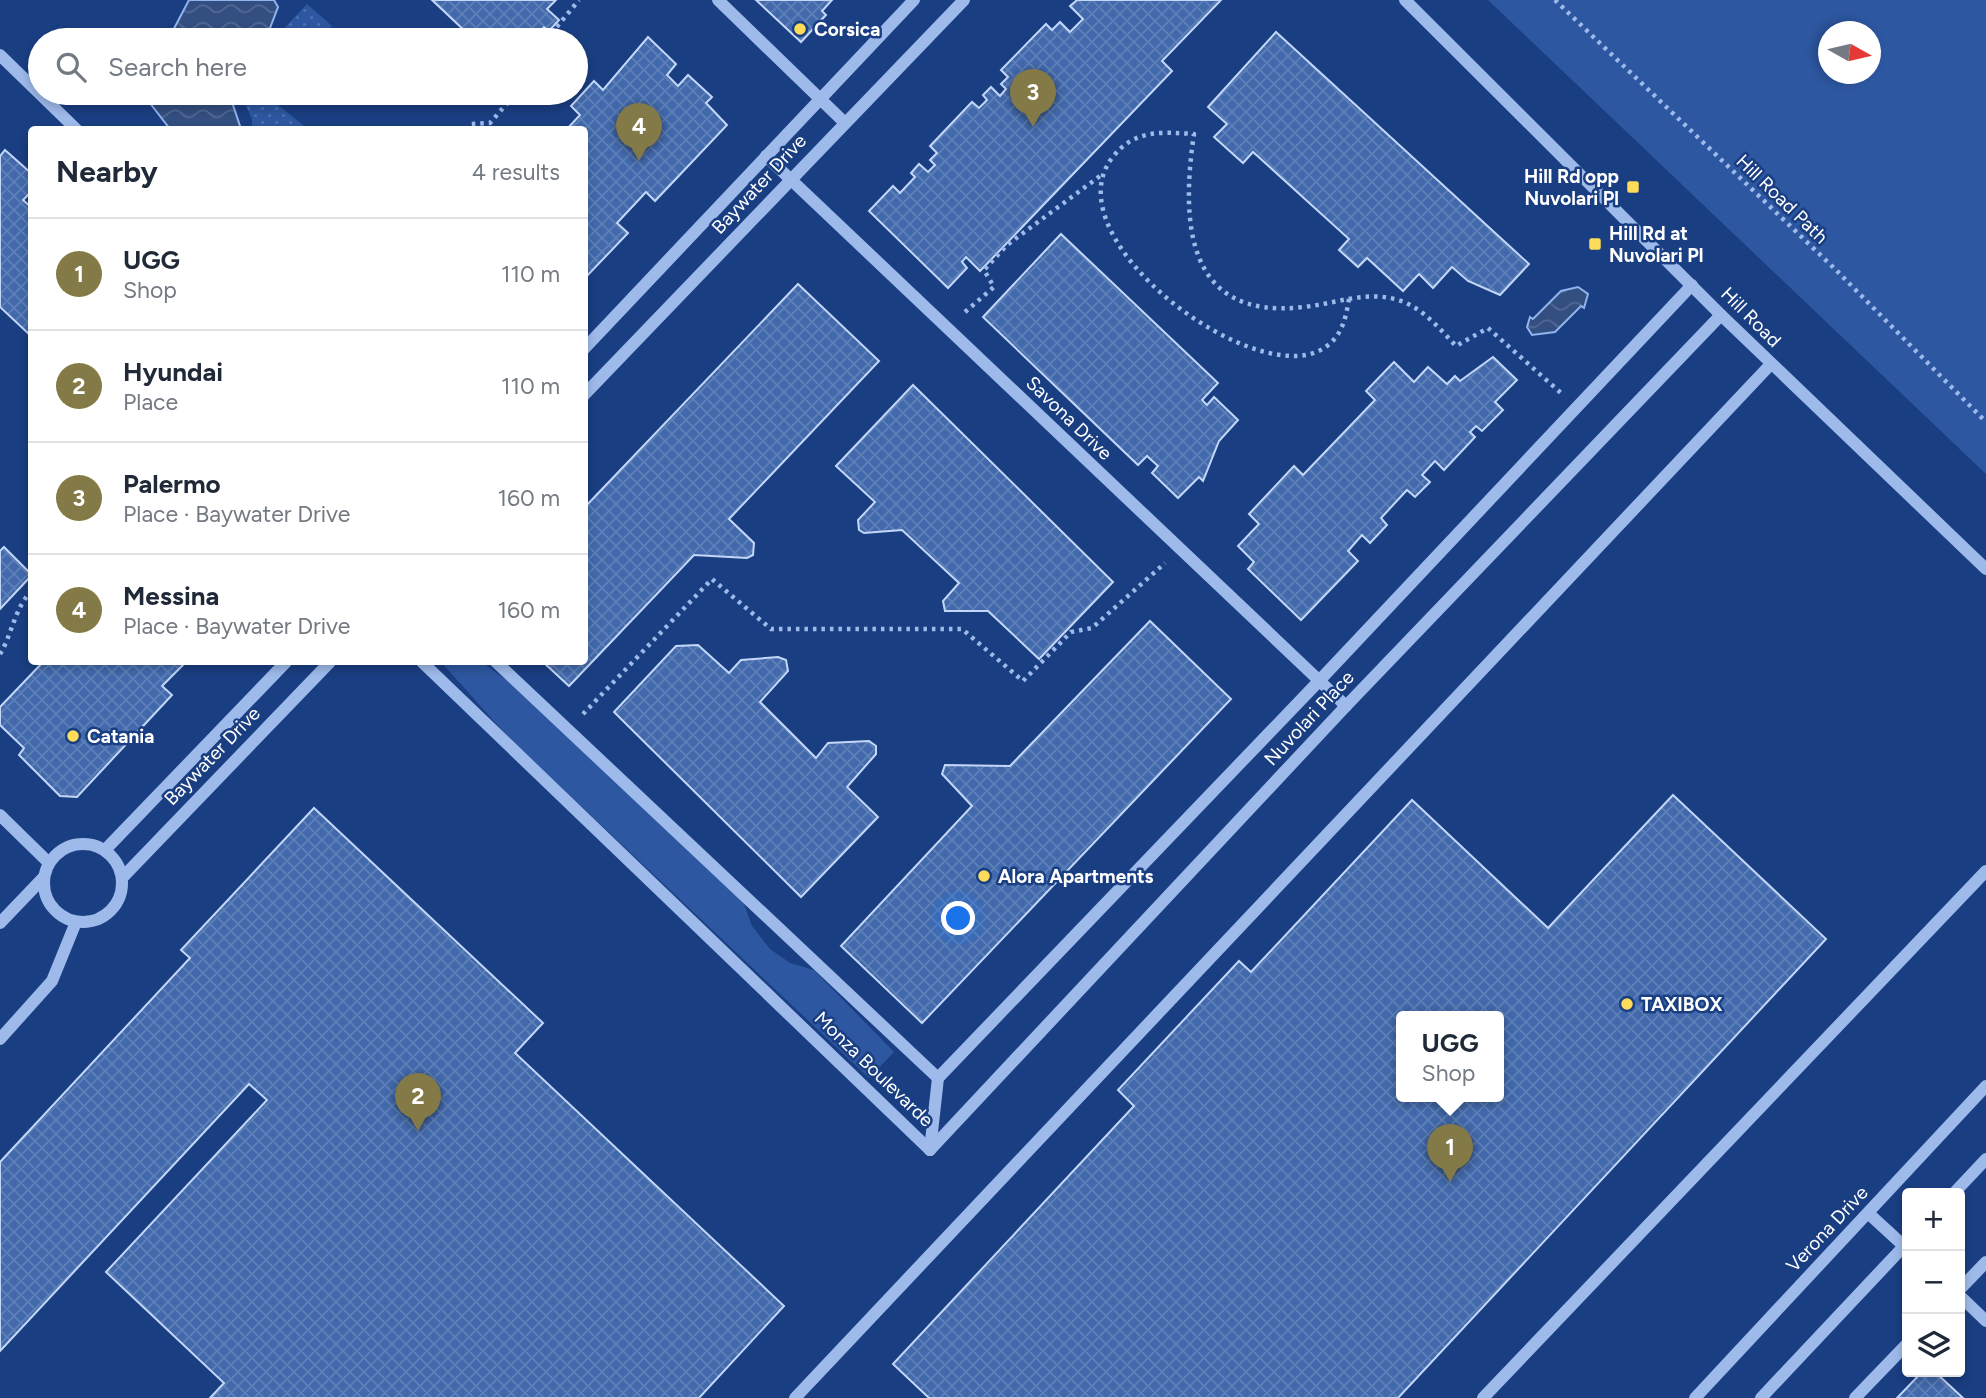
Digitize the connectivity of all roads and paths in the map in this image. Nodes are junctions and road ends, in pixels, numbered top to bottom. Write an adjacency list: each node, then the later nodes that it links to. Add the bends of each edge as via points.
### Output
1 (579, 0): 7 (path)
2 (718, 0): 10 (street)
3 (914, 0): 10 (street, Baywater Drive)
4 (964, 0): 13 (street, Baywater Drive)
5 (1405, 0): 19 (street, Hill Road)
6 (1555, 0): 27 (path, Hill Road Path, via 1844,278)
7 (557, 28)
8 (0, 55): 9 (street)
9 (28, 82)
10 (821, 100): 13 (street); 16 (street, Baywater Drive)
11 (51, 105): 14 (street)
12 (506, 105): 15 (path, via 490,123)
13 (844, 121): 18 (street, Baywater Drive)
14 (73, 126)
15 (469, 126)
16 (766, 156): 18 (street, Savona Drive); 23 (street, Baywater Drive)
17 (1101, 176): 20 (path, via 1099,190 1106,219 1136,267 1186,315 1238,343 1286,354 1325,348 1345,323); 20 (path, via 1119,149 1139,136 1161,131 1194,134 1187,192 1193,242 1197,258 1216,284 1237,300 1262,307 1305,307); 22 (path, via 1007,245 984,270 994,287)
18 (790, 180): 22 (street, Savona Drive); 25 (street, Baywater Drive)
19 (1692, 285): 21 (street, Hill Road); 26 (street, Nuvolari Place)
20 (1349, 299): 26 (path, via 1397,299 1426,315 1456,346 1488,328)
21 (1721, 316): 24 (street, Hill Road); 37 (street, Nuvolari Place)
22 (946, 328): 28 (street, Savona Drive)
23 (588, 345)
24 (1771, 364): 29 (street, Hill Road); 61 (street)
25 (588, 391)
26 (1577, 407): 36 (street, Nuvolari Place)
27 (1986, 422)
28 (1179, 549): 36 (street, Savona Drive); 38 (path, via 1092,628 1071,632 1023,681 962,629 771,629 712,579)
29 (1986, 569)
30 (28, 594): 31 (path)
31 (0, 654)
32 (283, 665): 40 (street, Baywater Drive)
33 (327, 665): 44 (street, Baywater Drive)
34 (425, 665): 50 (street, Monza Boulevarde)
35 (499, 665): 38 (street, Monza Boulevarde)
36 (1319, 681): 37 (street, Savona Drive); 48 (street, Nuvolari Place)
37 (1346, 706): 50 (street, Nuvolari Place)
38 (568, 729): 48 (street, Monza Boulevarde)
39 (0, 815): 41 (street)
40 (105, 850): 41 (street, via 94,845 68,846); 44 (street)
41 (49, 863): 43 (street)
42 (1986, 871): 62 (street)
43 (44, 877): 45 (street, via 43,890 54,911); 46 (street)
44 (122, 878): 45 (street, via 118,902 110,912 88,923)
45 (76, 922): 47 (street, via 52,981)
46 (0, 923)
47 (0, 1040)
48 (938, 1078): 50 (street, Monza Boulevarde)
49 (1986, 1086): 53 (street, Verona Drive)
50 (930, 1150)
51 (1986, 1159): 52 (street)
52 (1959, 1188)
53 (1868, 1213): 54 (street); 63 (street, Verona Drive)
54 (1902, 1241)
55 (1902, 1248): 64 (street)
56 (1986, 1262): 57 (street)
57 (1965, 1284)
58 (1965, 1301): 59 (street)
59 (1986, 1321)
60 (1902, 1349): 65 (street)
61 (795, 1398)
62 (1483, 1398)
63 (1695, 1398)
64 (1760, 1398)
65 (1855, 1398)

